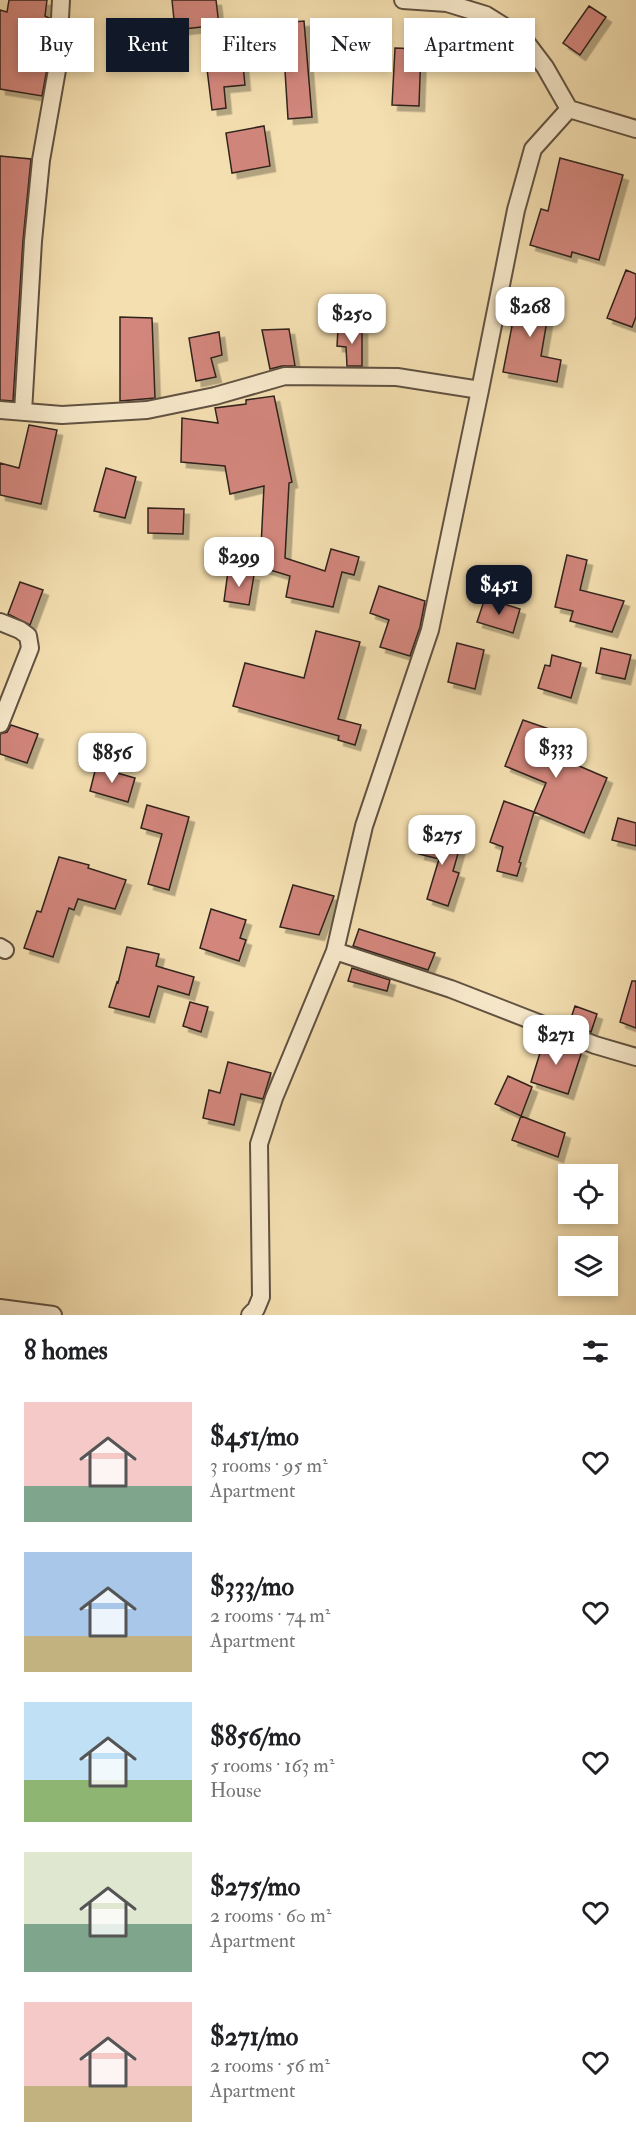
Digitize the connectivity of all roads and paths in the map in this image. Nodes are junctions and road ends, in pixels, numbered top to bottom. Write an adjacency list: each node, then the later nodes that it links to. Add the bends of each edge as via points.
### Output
1 (61, 0): 7 (street, via 57,70 41,160 33,241)
2 (403, 0): 3 (street, via 447,3 486,15 523,38)
3 (569, 109): 4 (street); 5 (street, via 533,149 516,210)
4 (636, 129)
5 (480, 390): 7 (street, via 397,377 285,376 147,411 62,415); 10 (street, via 430,630 364,826)
6 (0, 410): 7 (street)
7 (23, 412)
8 (0, 622): 9 (street, via 28,636 30,648)
9 (0, 724)
10 (335, 951): 11 (street); 14 (street, via 258,1144 261,1297)
11 (636, 1057)
12 (0, 1308): 13 (street)
13 (53, 1315)
14 (250, 1315)

